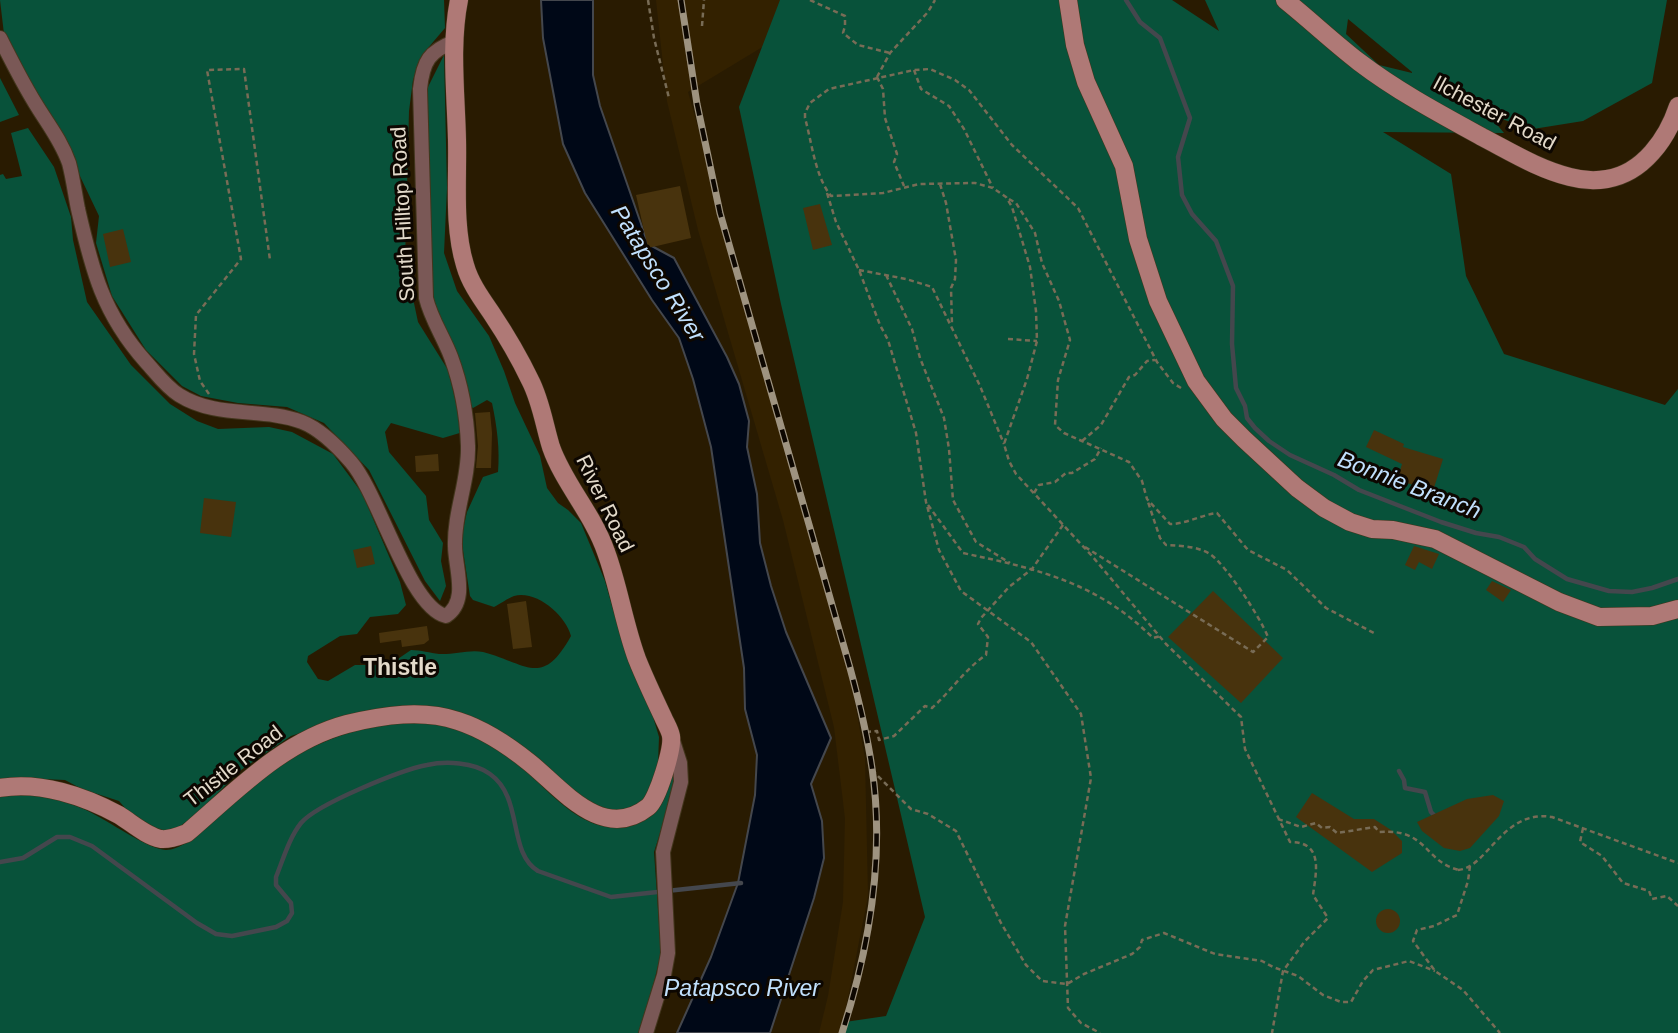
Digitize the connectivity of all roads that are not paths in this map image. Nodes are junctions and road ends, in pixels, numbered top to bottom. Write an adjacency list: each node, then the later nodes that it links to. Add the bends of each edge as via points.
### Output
1 (459, 0): 5 (street, River Road)
2 (1068, 0): 7 (street, via 1086,82 1124,166 1138,239 1158,301 1196,381 1224,419 1280,474 1350,522 1435,539 1559,602 1599,617 1652,616)
3 (1285, 0): 6 (street, Ilchester Road, via 1394,86 1535,165 1571,177 1607,179 1644,162 1660,143)
4 (0, 38): 5 (street, South Hilltop Road, via 56,133 68,162 104,303 139,355 176,393 195,404 303,422 323,435 366,484 422,596 437,614 446,616 458,598 454,545 468,444 456,373 426,298 420,89 427,59)
5 (456, 41): 8 (street, River Road, via 459,227 466,268 532,383 552,448 607,552 625,625)
6 (1678, 106)
7 (1678, 609)
8 (672, 737): 9 (street, Thistle Road, via 654,802 621,818 590,813 495,740 438,715 376,718 315,736 281,755 175,838 152,835 110,810 64,793 15,785); 10 (street, River Road, via 681,782 663,852 668,953)
9 (0, 788)
10 (646, 1033)

